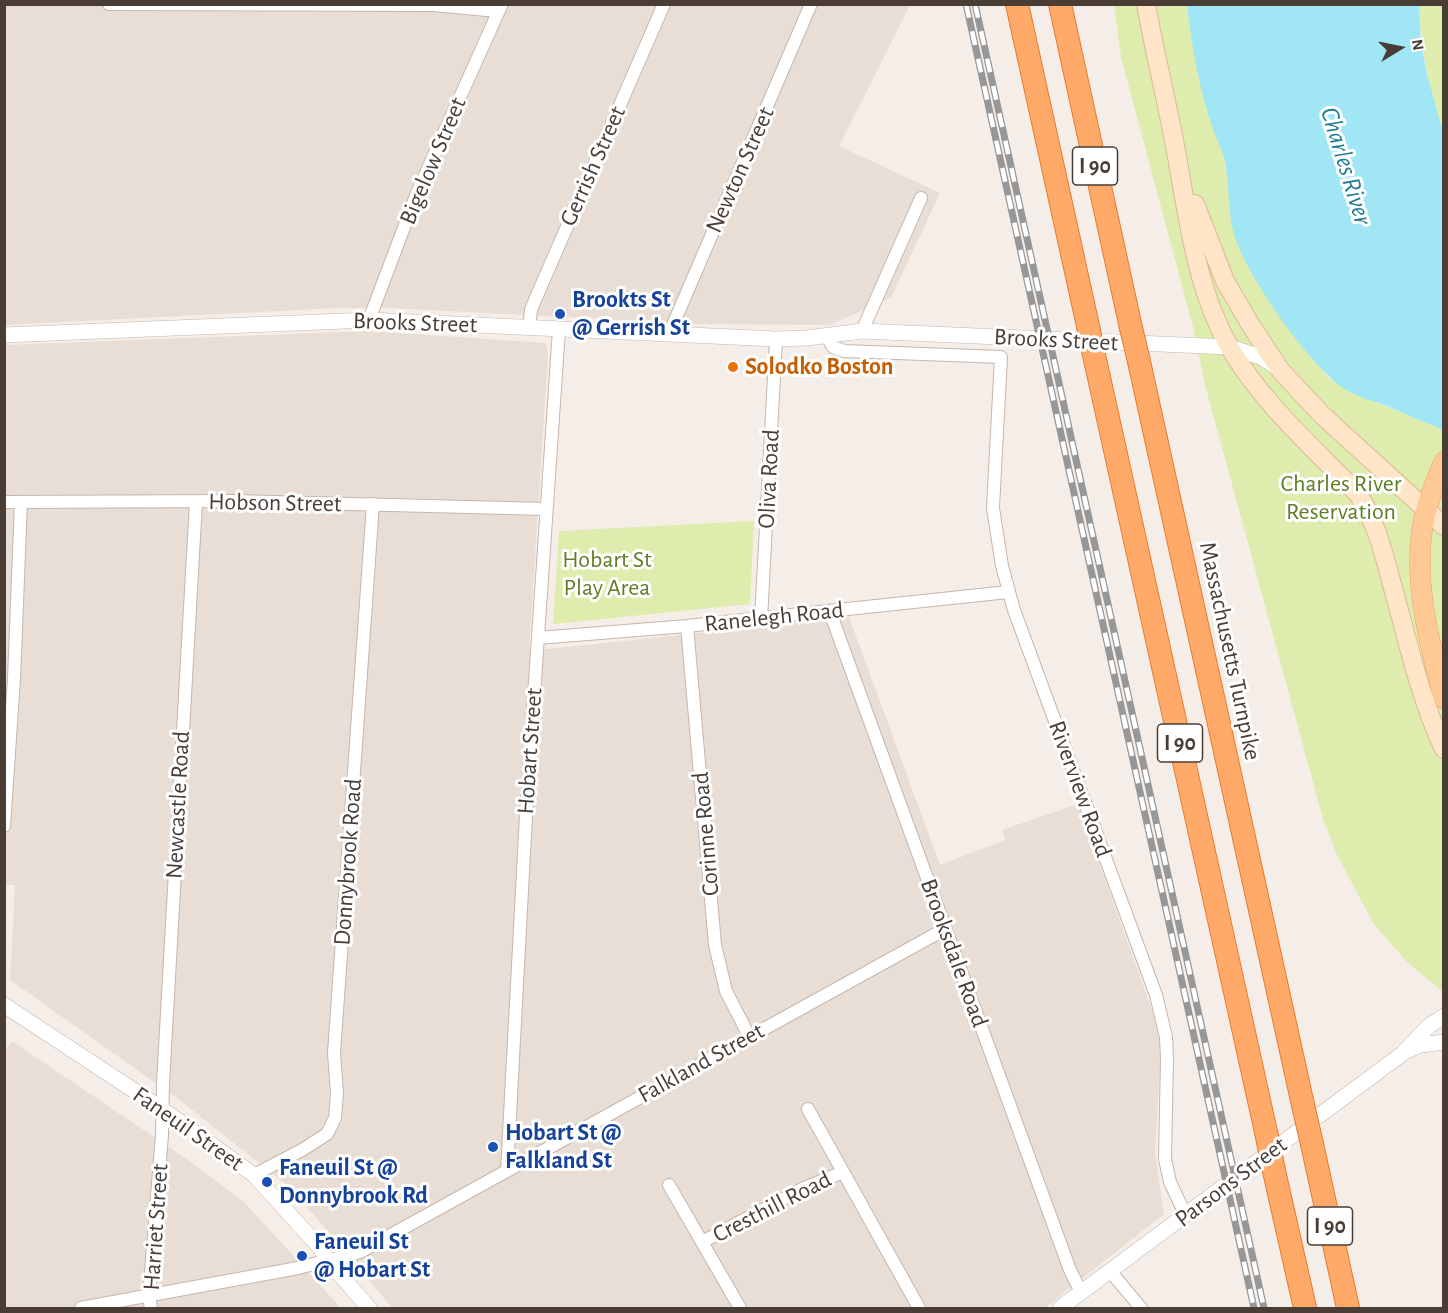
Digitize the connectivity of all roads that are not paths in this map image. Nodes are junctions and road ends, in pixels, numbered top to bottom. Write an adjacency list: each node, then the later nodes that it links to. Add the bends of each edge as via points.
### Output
1 (109, 4): 7 (street)
2 (664, 4): 12 (street, Gerrish Street, via 531,309)
3 (811, 4): 15 (street, Newton Street)
4 (1017, 4): 63 (highway, I 90, bridge)
5 (1059, 4): 64 (highway, Massachusetts Turnpike / I 90, bridge)
6 (1146, 4): 9 (main road)
7 (211, 5): 8 (street)
8 (500, 8): 11 (street, Bigelow Street, via 417,193)
9 (1174, 142): 19 (main road, via 1199,267); 21 (main road, via 1225,280)
10 (921, 198): 14 (street)
11 (369, 320): 12 (street, Brooks Street); 16 (street, Brooks Street)
12 (529, 328): 13 (street, Brooks Street)
13 (559, 330): 15 (street, Brooks Street); 27 (street, Hobart Street)
14 (862, 331): 17 (street, Brooks Street); 19 (street, Brooks Street)
15 (669, 334): 18 (street, Brooks Street)
16 (4, 335)
17 (826, 335): 18 (street, Brooks Street); 20 (street, Brooks Street, via 834,347 844,351)
18 (776, 339): 32 (street, Oliva Road)
19 (1229, 347): 21 (street, Brooks Street, via 1261,357); 37 (main road, via 1281,415 1366,506 1379,536 1426,705)
20 (1001, 357): 30 (street, Riverview Road, via 993,508)
21 (1281, 370): 28 (main road, via 1322,415)
22 (1443, 462): 28 (main road)
23 (4, 502): 24 (street, Hobson Street)
24 (21, 502): 25 (street, Hobson Street); 38 (street)
25 (196, 502): 26 (street, Hobson Street); 45 (street, Newcastle Road)
26 (373, 504): 27 (street, Hobson Street); 49 (street, Donnybrook Road, via 334,1053 335,1118 327,1134)
27 (546, 509): 34 (street, Hobart Street)
28 (1426, 510): 29 (main road); 35 (main road, via 1420,574 1426,621)
29 (1443, 526)
30 (1008, 592): 31 (street, Ranelegh Road); 51 (street, Riverview Road, via 1156,995 1166,1037 1165,1159 1170,1182)
31 (830, 612): 32 (street, Ranelegh Road); 39 (street, Brooksdale Road)
32 (761, 619): 33 (street, Ranelegh Road)
33 (687, 626): 34 (street, Ranelegh Road); 42 (street, Corinne Road, via 716,945 726,991)
34 (538, 638): 47 (street, Hobart Street)
35 (1438, 651): 36 (main road)
36 (1443, 699)
37 (1443, 749)
38 (4, 826)
39 (945, 928): 42 (street, Falkland Street); 55 (street, Brooksdale Road)
40 (4, 1005): 45 (street, Faneuil Street)
41 (1443, 1016): 44 (street, Parsons Street)
42 (749, 1036): 47 (street, Falkland Street)
43 (1443, 1042): 44 (street, Parsons Street, via 1420,1045)
44 (1402, 1054): 51 (street, Parsons Street)
45 (162, 1109): 49 (street, Faneuil Street); 56 (street, Harriet Street)
46 (808, 1109): 48 (street, Cresthill Road)
47 (507, 1171): 53 (street, Falkland Street, via 360,1252)
48 (843, 1172): 52 (street, Cresthill Road, via 802,1189); 60 (street, Cresthill Road)
49 (254, 1174): 53 (street, Faneuil Street)
50 (669, 1185): 52 (street, Cresthill Road)
51 (1186, 1216): 54 (street, Parsons Street)
52 (702, 1242): 59 (street, Cresthill Road)
53 (328, 1260): 56 (street, Falkland Street); 58 (street, Faneuil Street)
54 (1110, 1271): 55 (street, Parsons Street); 62 (street)
55 (1081, 1292): 61 (street, Parsons Street)
56 (150, 1302): 57 (street, Falkland Street)
57 (81, 1308)
58 (369, 1308)
59 (740, 1308)
60 (919, 1308)
61 (1060, 1308)
62 (1141, 1308)
63 (1305, 1308)
64 (1348, 1308)

